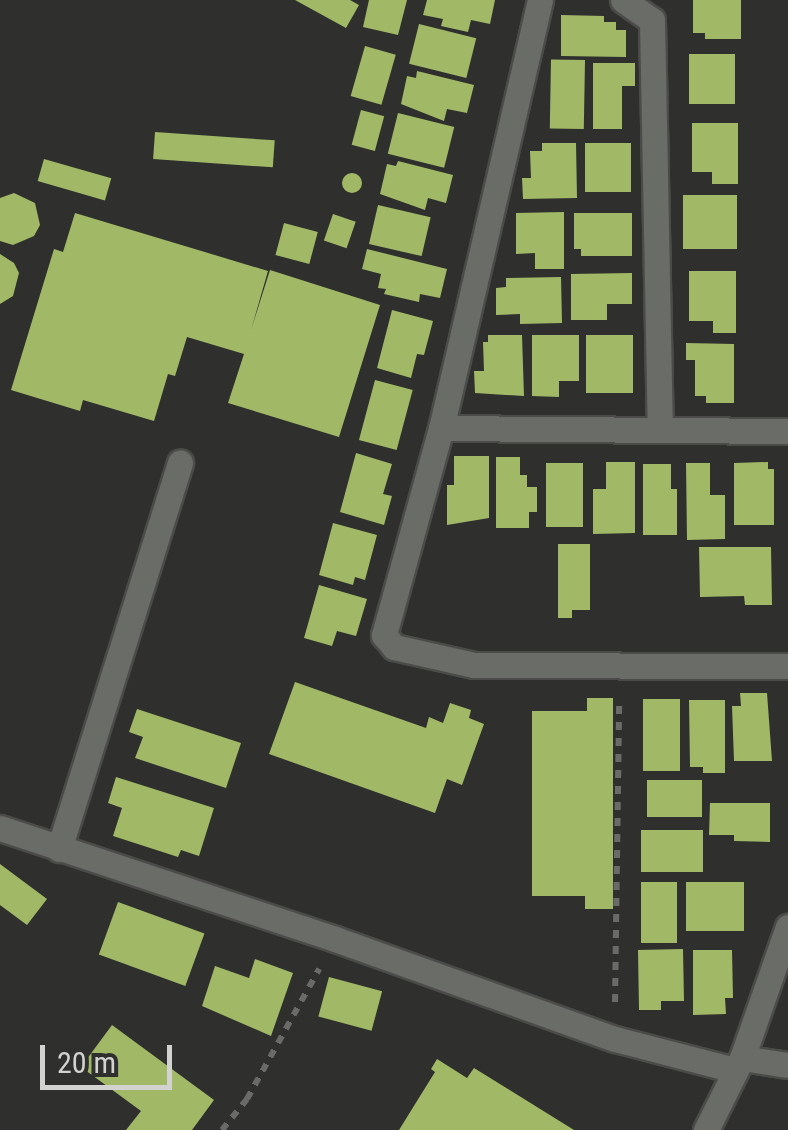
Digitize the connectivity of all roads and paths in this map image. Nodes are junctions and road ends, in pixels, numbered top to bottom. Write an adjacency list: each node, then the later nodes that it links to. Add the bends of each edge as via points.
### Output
1 (540, 0): 3 (street)
2 (623, 0): 4 (street, via 652,20)
3 (441, 428): 4 (street); 7 (street, via 384,634 394,647 474,665)
4 (660, 428): 5 (street)
5 (788, 431)
6 (180, 463): 10 (street)
7 (619, 665): 8 (street); 13 (path)
8 (788, 666)
9 (0, 828): 10 (street)
10 (59, 850): 12 (street)
11 (788, 926): 14 (street)
12 (335, 939): 13 (street); 16 (path, via 247,1099)
13 (615, 1039): 14 (street)
14 (738, 1064): 15 (street); 17 (street)
15 (788, 1065)
16 (222, 1130)
17 (706, 1130)

